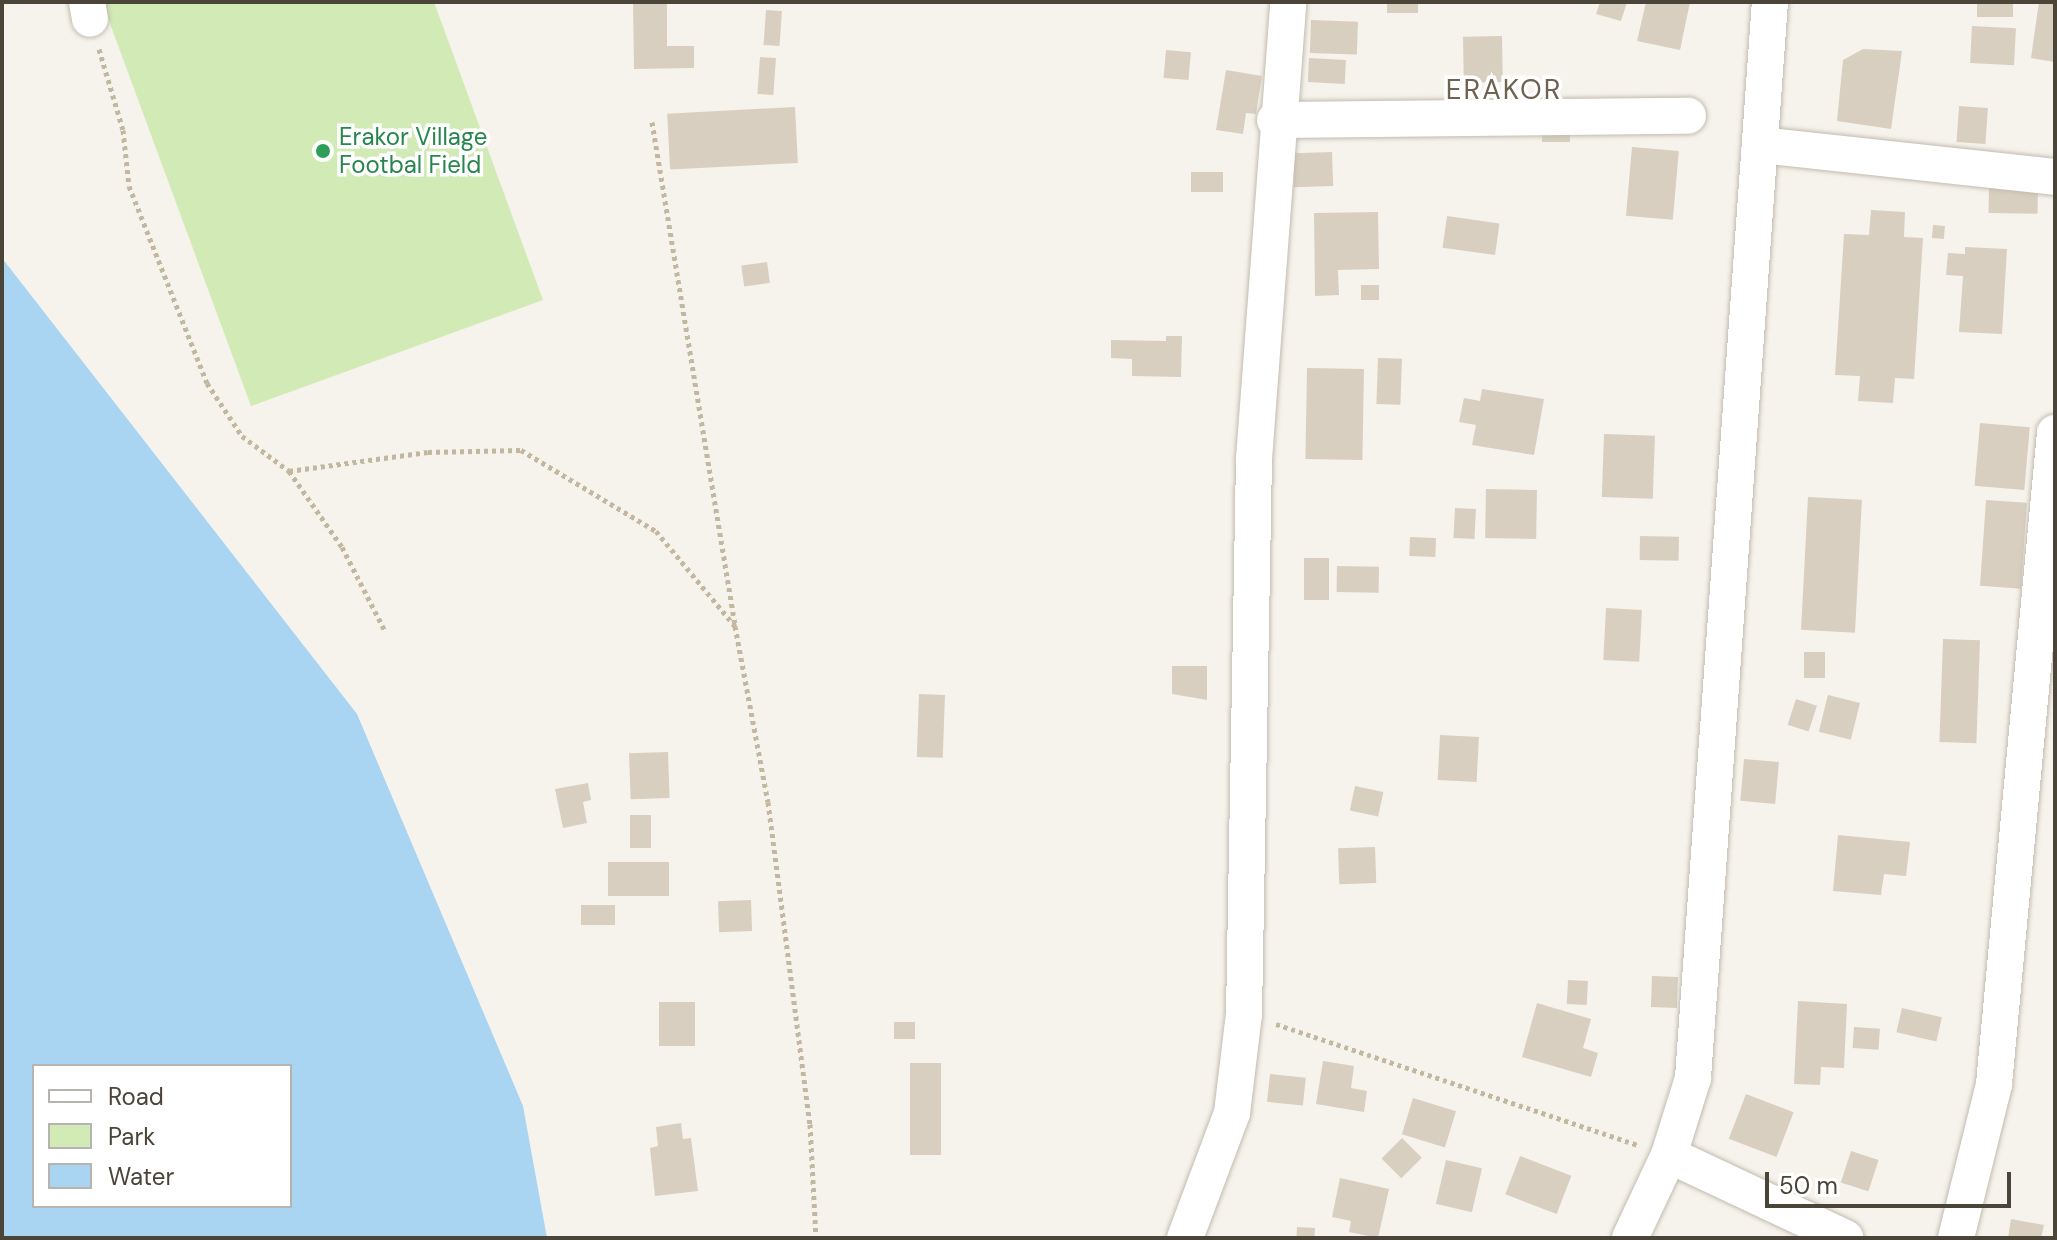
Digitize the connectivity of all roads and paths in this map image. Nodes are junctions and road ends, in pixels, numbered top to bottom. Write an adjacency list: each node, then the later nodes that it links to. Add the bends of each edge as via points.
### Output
1 (1288, 2): 5 (street)
2 (1770, 2): 7 (street)
3 (88, 10): 10 (path, via 123,130 129,186 207,383 242,436)
4 (1688, 116): 5 (street)
5 (1275, 120): 13 (street, via 1254,459)
6 (652, 122): 11 (path)
7 (1761, 145): 8 (street); 14 (street, via 1693,1078)
8 (2055, 177)
9 (2055, 433): 19 (street, via 1994,1084)
10 (289, 471): 11 (path, via 428,452 521,450 656,531); 12 (path, via 342,547)
11 (735, 626): 15 (path, via 765,787 810,1124)
12 (385, 631)
13 (1244, 1014): 14 (path); 16 (street, via 1232,1113)
14 (1669, 1155): 17 (street); 18 (street)
15 (816, 1238)
16 (1185, 1238)
17 (1630, 1238)
18 (1845, 1238)
19 (1956, 1238)

